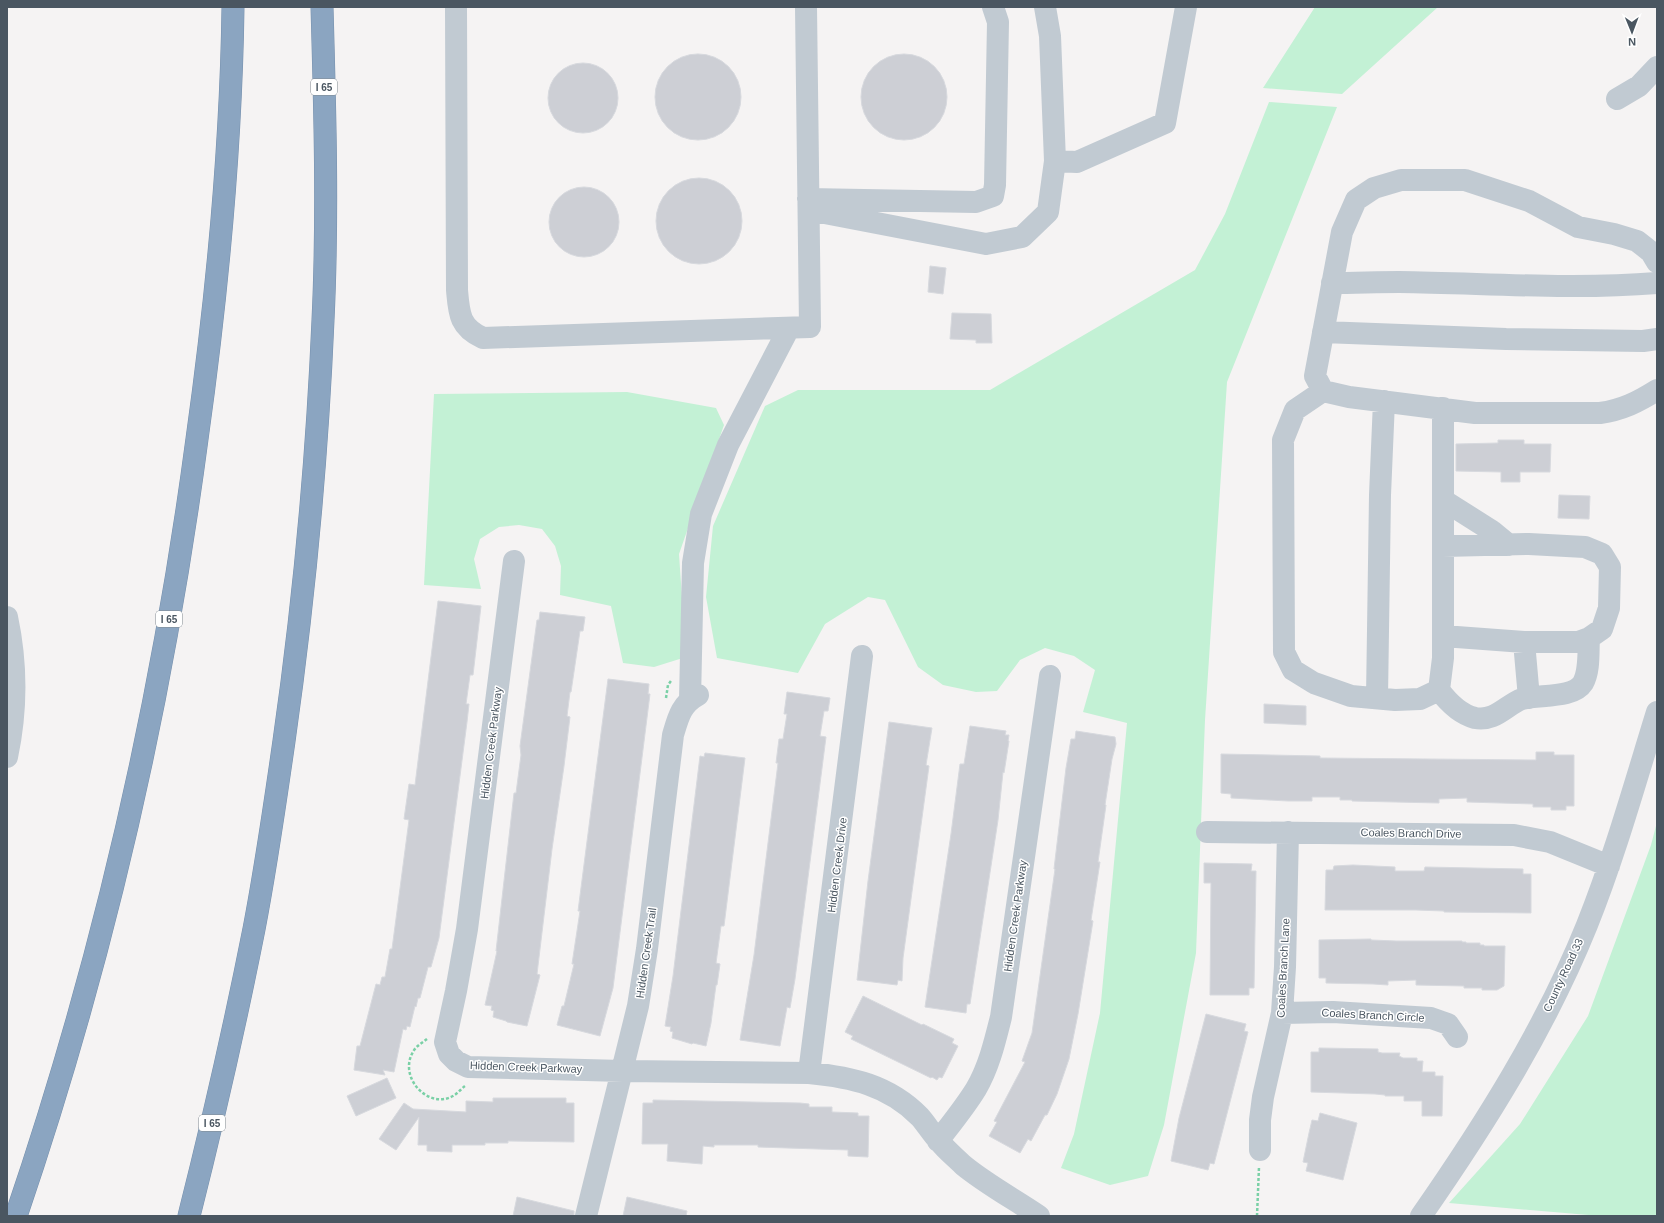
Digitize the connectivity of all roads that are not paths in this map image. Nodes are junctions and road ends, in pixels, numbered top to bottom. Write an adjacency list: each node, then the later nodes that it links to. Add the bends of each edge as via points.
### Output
1 (233, 7): 48 (highway, I 65, via 230,104 209,353 174,591 147,736 115,878 52,1108)
2 (322, 7): 12 (highway, I 65)
3 (331, 7): 12 (highway)
4 (456, 7): 17 (street, via 457,290 460,316 473,333 483,338)
5 (806, 7): 13 (street)
6 (993, 7): 13 (street, via 998,22 993,196 976,202)
7 (1045, 7): 11 (street, via 1050,36)
8 (1186, 7): 11 (street, via 1165,123 1077,162)
9 (1657, 67): 10 (street, via 1639,86)
10 (1617, 99)
11 (1055, 161): 13 (street, via 1048,212 1022,237 986,244)
12 (326, 166): 49 (highway, I 65, via 318,413 296,661 255,926 212,1126)
13 (808, 205): 17 (street, via 810,327)
14 (1657, 262): 15 (street, via 1651,252 1637,242 1614,234 1578,227 1529,201 1465,180 1401,180 1374,188 1356,200 1342,232)
15 (1332, 283): 16 (street, via 1545,286 1621,286); 18 (street)
16 (1657, 283)
17 (789, 328): 44 (street, Hidden Creek Trail, via 728,444 701,514 693,563 694,697 682,708 673,735 642,984)
18 (1323, 332): 19 (street, via 1513,339); 21 (street, via 1315,376)
19 (1657, 339)
20 (1657, 390): 23 (street, via 1636,403 1600,413 1475,413)
21 (1323, 391): 22 (street); 35 (street, via 1295,410 1283,440 1284,652 1294,670 1314,684 1351,696)
22 (1384, 401): 23 (street); 35 (street, via 1380,495)
23 (1443, 408): 24 (street)
24 (1443, 500): 25 (street); 26 (street)
25 (1509, 545): 26 (street); 30 (street, via 1585,547 1602,554 1610,567 1609,608 1602,629)
26 (1443, 546): 29 (street)
27 (514, 560): 44 (street, Hidden Creek Parkway, via 467,928 446,1031 446,1048 456,1061 468,1067)
28 (7, 617): 38 (street, via 14,656 15,696)
29 (1443, 636): 31 (street); 34 (street)
30 (1590, 638): 31 (street, via 1578,642); 36 (street, via 1583,684 1575,691)
31 (1524, 642): 36 (street)
32 (862, 656): 45 (street, Hidden Creek Drive)
33 (1050, 676): 46 (street, Hidden Creek Parkway, via 1001,1016 994,1045 976,1088)
34 (1439, 690): 35 (street, via 1420,699); 36 (street, via 1452,706 1475,718 1491,717 1522,699)
35 (1378, 698)
36 (1529, 698)
37 (1657, 712): 41 (street, County Road 33)
38 (7, 757)
39 (1207, 832): 40 (street, Coales Branch Drive)
40 (1288, 832): 41 (street, Coales Branch Drive, via 1514,835 1550,842); 42 (street, Coales Branch Lane, via 1286,967)
41 (1609, 866): 52 (street, County Road 33, via 1586,926 1553,999 1515,1071)
42 (1282, 1013): 43 (street, Coales Branch Circle, via 1333,1012 1431,1018 1448,1024); 47 (street, Coales Branch Lane, via 1263,1097)
43 (1457, 1037)
44 (623, 1071): 45 (street, Hidden Creek Parkway); 50 (street, Hidden Creek Trail)
45 (809, 1072): 46 (street, Hidden Creek Parkway, via 861,1081 902,1101 920,1117)
46 (938, 1141): 51 (street, Hidden Creek Parkway, via 977,1175)
47 (1260, 1150)
48 (16, 1216)
49 (189, 1216)
50 (586, 1216)
51 (1039, 1216)
52 (1421, 1216)

